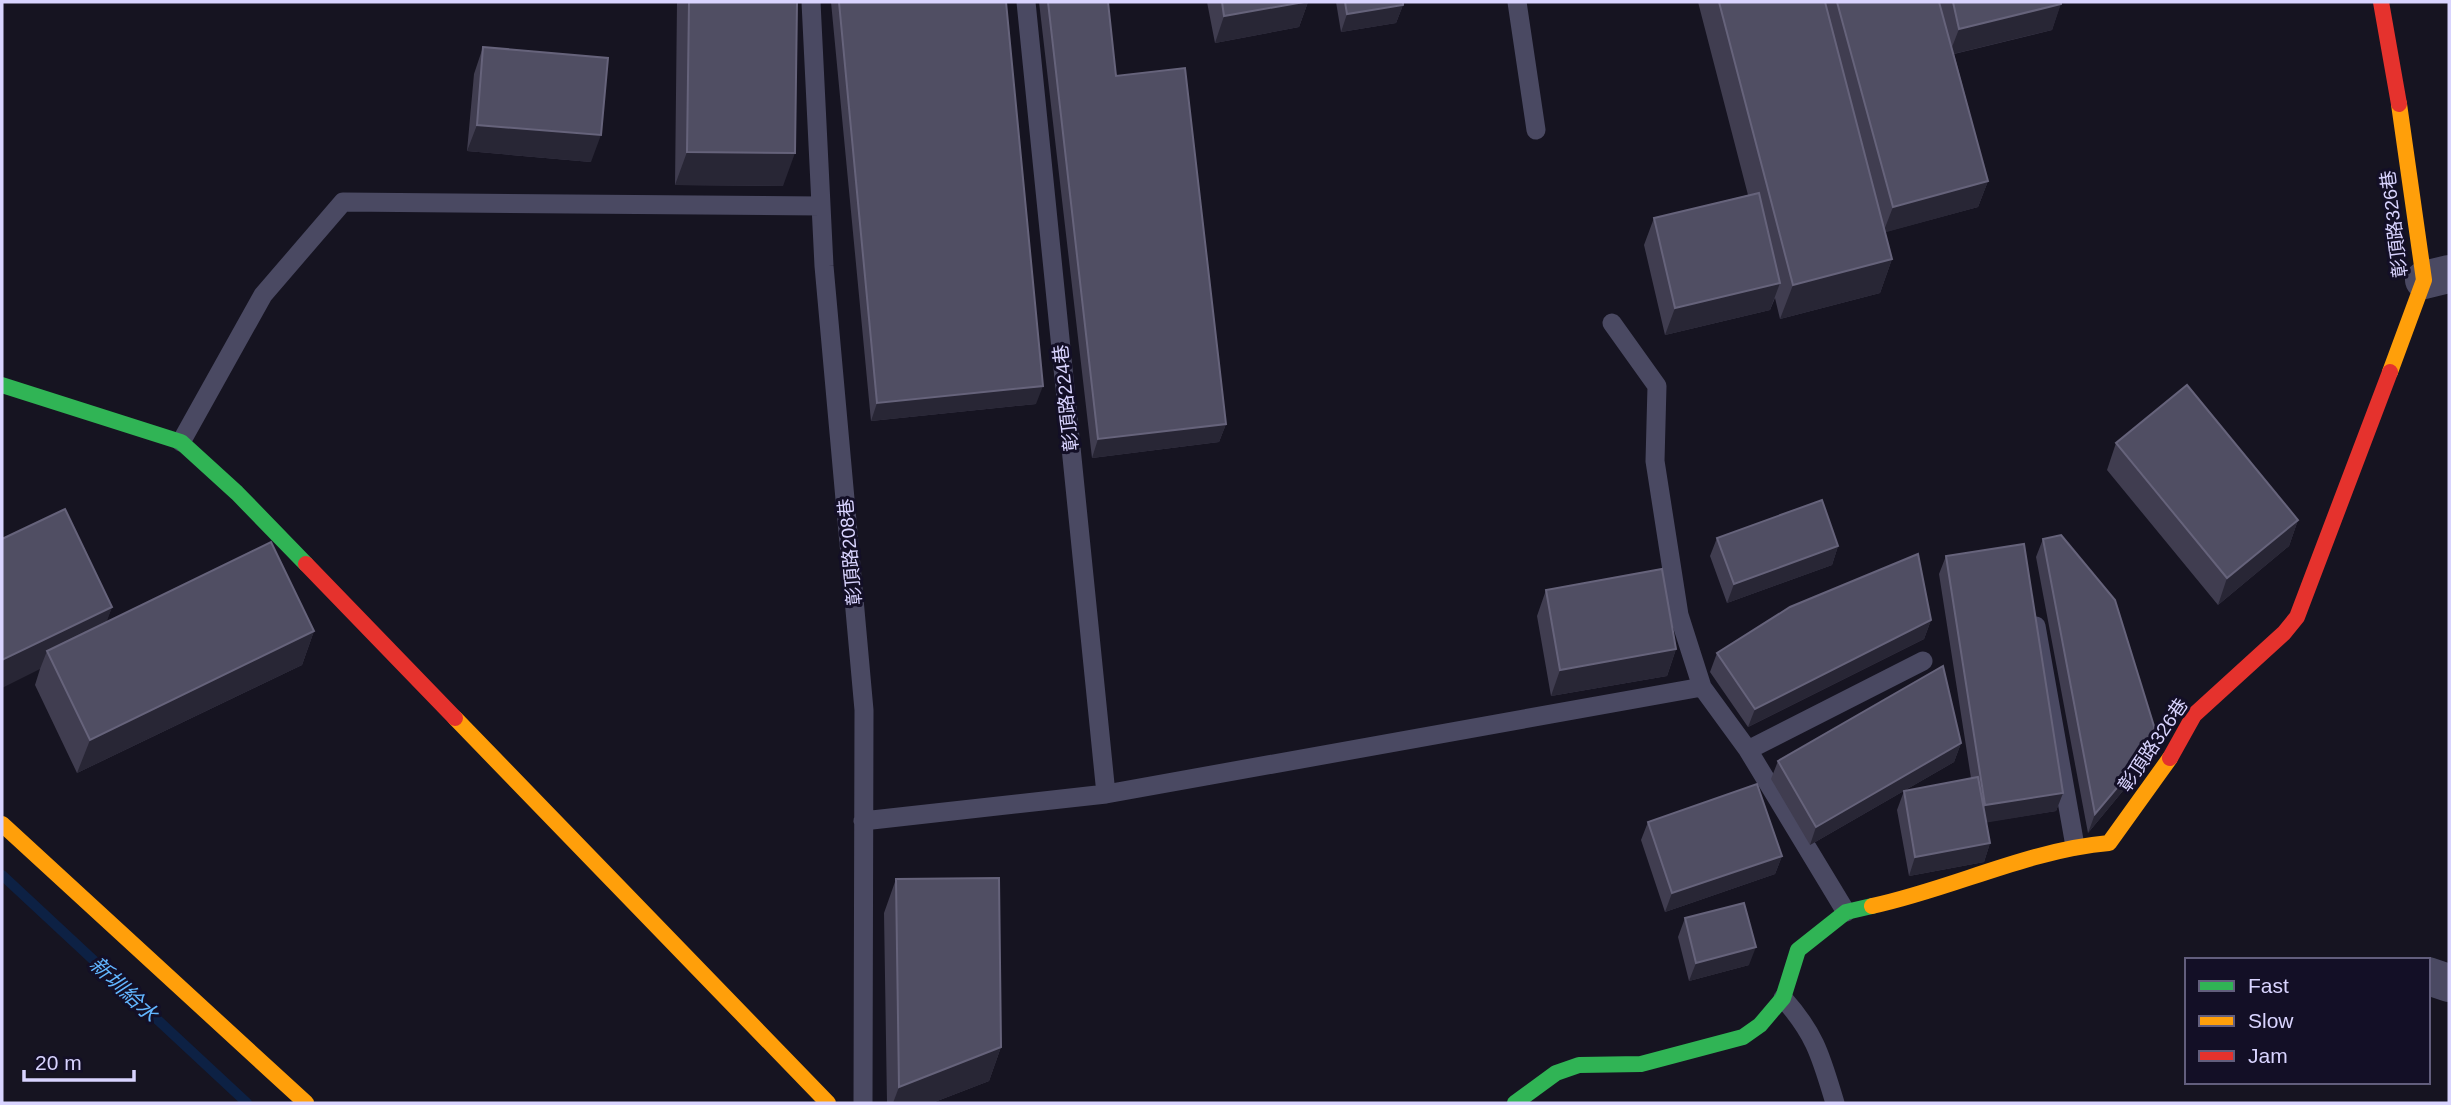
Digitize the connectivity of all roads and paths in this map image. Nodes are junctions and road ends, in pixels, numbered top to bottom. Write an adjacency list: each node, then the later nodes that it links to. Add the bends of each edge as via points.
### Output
1 (811, 2): 6 (lane, 彰頂路208巷)
2 (1027, 2): 15 (lane, 彰頂路224巷)
3 (1517, 2): 5 (lane)
4 (2381, 2): 7 (street, 彰頂路326巷, via 2406,145)
5 (1536, 130)
6 (821, 206): 10 (lane, via 343,202 263,295); 16 (lane, 彰頂路208巷, via 864,710)
7 (2437, 277): 18 (street, 彰頂路326巷, via 2297,617 2194,715 2164,768 2109,843)
8 (1612, 323): 13 (lane, via 1657,386 1655,461 1679,615)
9 (2, 385): 10 (street)
10 (181, 442): 24 (street, via 247,503)
11 (2033, 606): 18 (lane)
12 (1923, 661): 14 (lane)
13 (1702, 687): 14 (lane); 15 (lane)
14 (1748, 750): 19 (lane)
15 (1106, 794): 16 (lane)
16 (863, 821): 25 (lane, 彰頂路208巷)
17 (2, 824): 23 (street)
18 (2075, 846): 19 (street, 彰頂路326巷, via 1919,896)
19 (1846, 912): 22 (street, 彰頂路326巷, via 1798,950)
20 (2430, 977): 21 (street)
21 (2449, 984)
22 (1783, 998): 26 (street, 彰頂路326巷, via 1743,1037 1641,1064 1579,1065 1556,1073); 27 (lane, via 1818,1046)
23 (306, 1103)
24 (828, 1103)
25 (863, 1103)
26 (1515, 1103)
27 (1835, 1103)

